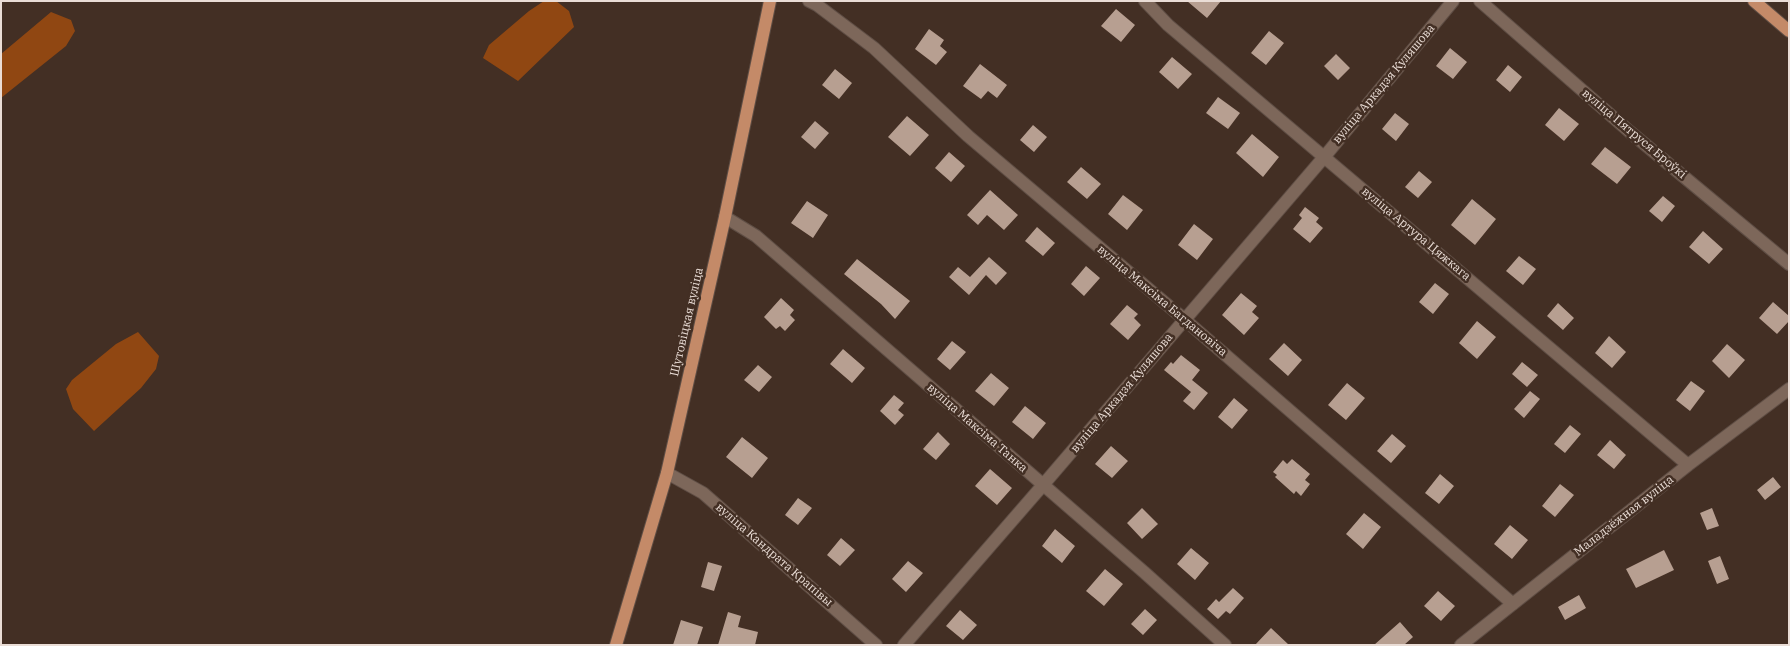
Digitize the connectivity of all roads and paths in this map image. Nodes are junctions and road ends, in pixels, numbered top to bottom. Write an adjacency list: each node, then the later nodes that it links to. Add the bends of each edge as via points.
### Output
1 (770, 1): 9 (main road, Шутовіцкая вуліца)
2 (809, 1): 11 (street, вуліца Максіма Багдановіча, via 874,48 968,136)
3 (1145, 1): 8 (street, вуліца Артура Цяжкага, via 1168,25)
4 (1453, 1): 8 (street, вуліца Аркадзя Куляшова)
5 (1480, 1): 10 (street, вуліца Пятруся Броўкі, via 1630,132)
6 (1754, 1): 7 (main road)
7 (1789, 31)
8 (1325, 156): 11 (street, вуліца Аркадзя Куляшова); 13 (street, вуліца Артура Цяжкага)
9 (725, 217): 14 (main road, Шутовіцкая вуліца); 15 (street, вуліца Максіма Танка, via 756,236)
10 (1789, 264)
11 (1184, 319): 15 (street, вуліца Аркадзя Куляшова); 16 (street, вуліца Максіма Багдановіча)
12 (1789, 389): 13 (street, Маладзёжная вуліца)
13 (1688, 465): 16 (street, Маладзёжная вуліца)
14 (667, 473): 17 (main road, Шутовіцкая вуліца); 18 (street, вуліца Кандрата Крапівы, via 703,493)
15 (1044, 485): 19 (street, вуліца Аркадзя Куляшова); 20 (street, вуліца Максіма Танка)
16 (1513, 604): 21 (street, Маладзёжная вуліца)
17 (616, 645)
18 (876, 645)
19 (904, 645)
20 (1225, 645)
21 (1461, 645)

